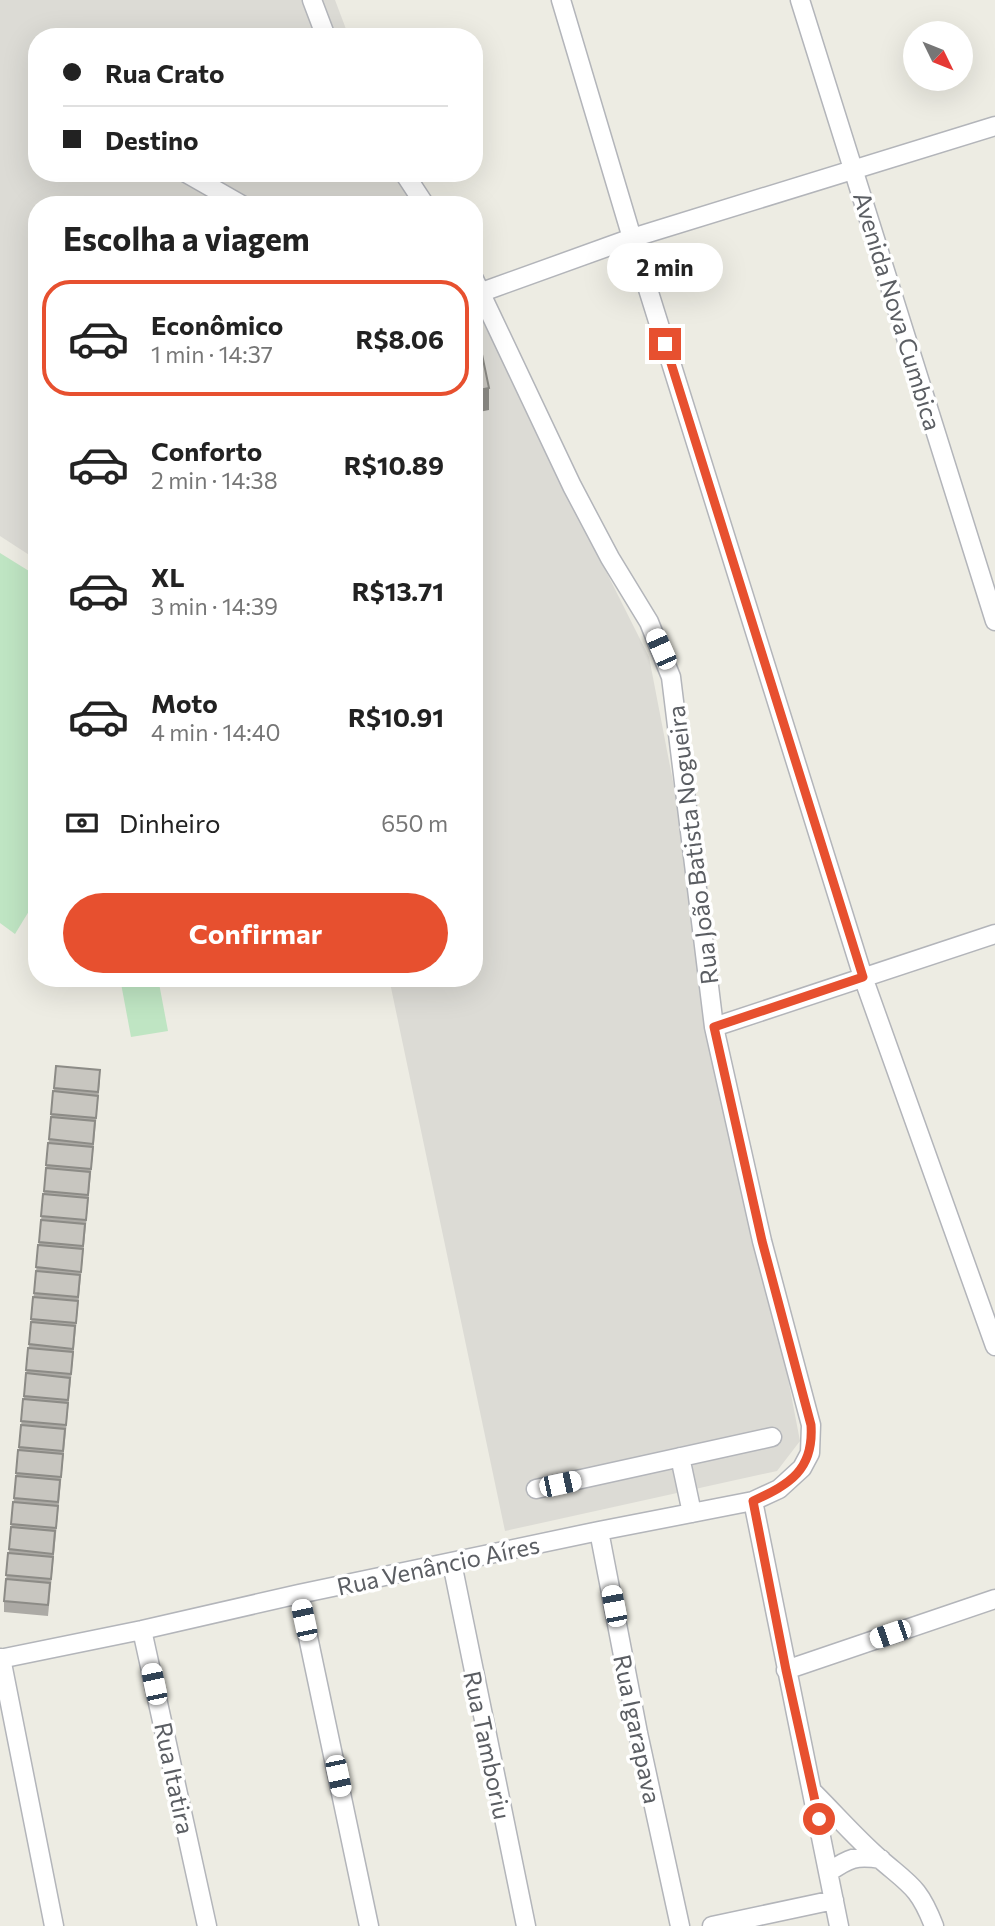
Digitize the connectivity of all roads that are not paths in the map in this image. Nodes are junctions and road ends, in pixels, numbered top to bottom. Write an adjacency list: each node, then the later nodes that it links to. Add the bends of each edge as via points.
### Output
1 (312, 0): 4 (street)
2 (561, 0): 9 (street)
3 (800, 0): 6 (street, Avenida Nova Cumbica)
4 (323, 28)
5 (995, 126): 6 (street)
6 (853, 168): 9 (street); 12 (street, Avenida Nova Cumbica)
7 (202, 182): 8 (street)
8 (226, 196)
9 (632, 238): 10 (street); 14 (street)
10 (483, 283)
11 (483, 296): 15 (street, Rua João Batista Nogueira, via 572,486 649,622 671,677)
12 (995, 621)
13 (995, 934): 14 (street)
14 (863, 977): 15 (street); 16 (street)
15 (714, 1027): 20 (street, Rua João Batista Nogueira, via 762,1241 811,1425 810,1453 802,1468 779,1489)
16 (995, 1346)
17 (772, 1437): 18 (street)
18 (680, 1457): 19 (street); 21 (street)
19 (536, 1489)
20 (753, 1501): 21 (street, Rua Venâncio Aíres); 28 (street)
21 (692, 1513): 22 (street, Rua Venâncio Aíres)
22 (599, 1531): 23 (street, Rua Venâncio Aíres); 37 (street, Rua Igarapava)
23 (452, 1563): 24 (street, Rua Venâncio Aíres); 36 (street, Rua Tamboriu)
24 (299, 1594): 26 (street, Rua Venâncio Aíres); 35 (street)
25 (995, 1599): 28 (street)
26 (142, 1630): 27 (street, Rua Venâncio Aíres); 34 (street, Rua Itatira)
27 (0, 1659): 33 (street)
28 (786, 1670): 29 (street)
29 (814, 1793): 30 (street); 31 (street)
30 (881, 1859): 31 (street, via 853,1857); 40 (street, via 914,1887)
31 (829, 1872): 32 (street)
32 (834, 1900): 38 (street); 39 (street)
33 (54, 1926)
34 (207, 1926)
35 (369, 1926)
36 (526, 1926)
37 (680, 1926)
38 (712, 1926)
39 (839, 1926)
40 (934, 1926)

